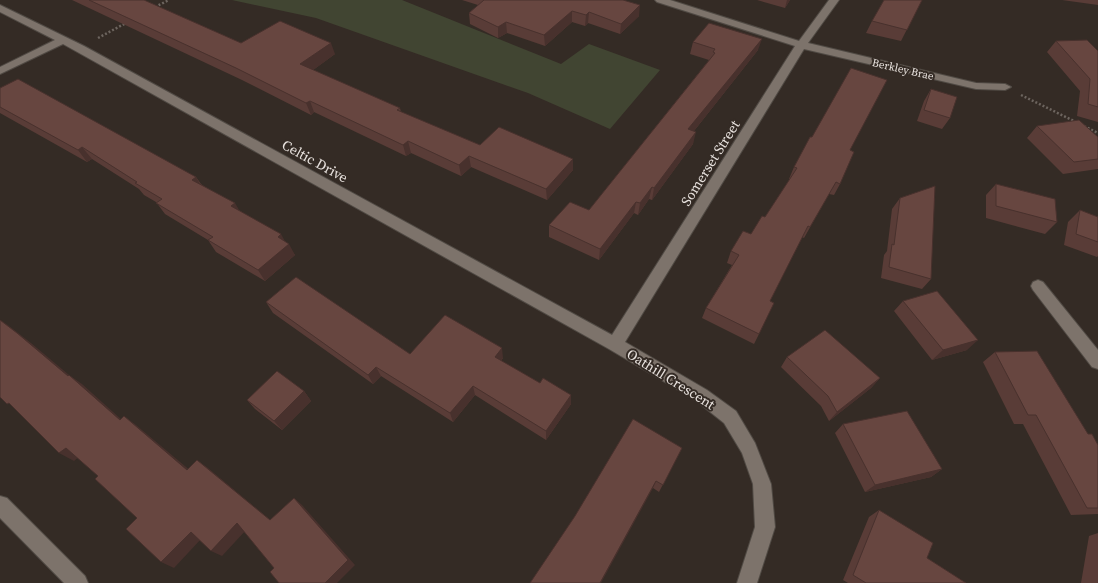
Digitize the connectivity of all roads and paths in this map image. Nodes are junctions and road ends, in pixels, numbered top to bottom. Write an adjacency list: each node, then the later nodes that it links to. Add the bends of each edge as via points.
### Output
1 (169, 0): 5 (path)
2 (660, 0): 8 (street, Berkley Brae)
3 (834, 0): 8 (street, Somerset Street)
4 (0, 8): 7 (street, Celtic Drive)
5 (153, 9)
6 (129, 22): 9 (path)
7 (63, 40): 9 (street, Celtic Drive); 10 (street)
8 (801, 45): 11 (street, Berkley Brae, via 976,86); 14 (street, Somerset Street)
9 (80, 48): 14 (street, Celtic Drive)
10 (0, 71)
11 (1005, 87): 12 (path)
12 (1098, 133)
13 (1038, 286): 15 (street)
14 (614, 344): 17 (street, Oathill Crescent, via 701,395 730,418 749,449 762,484 765,527)
15 (1098, 362)
16 (0, 505): 18 (street)
17 (751, 581)
18 (78, 583)

